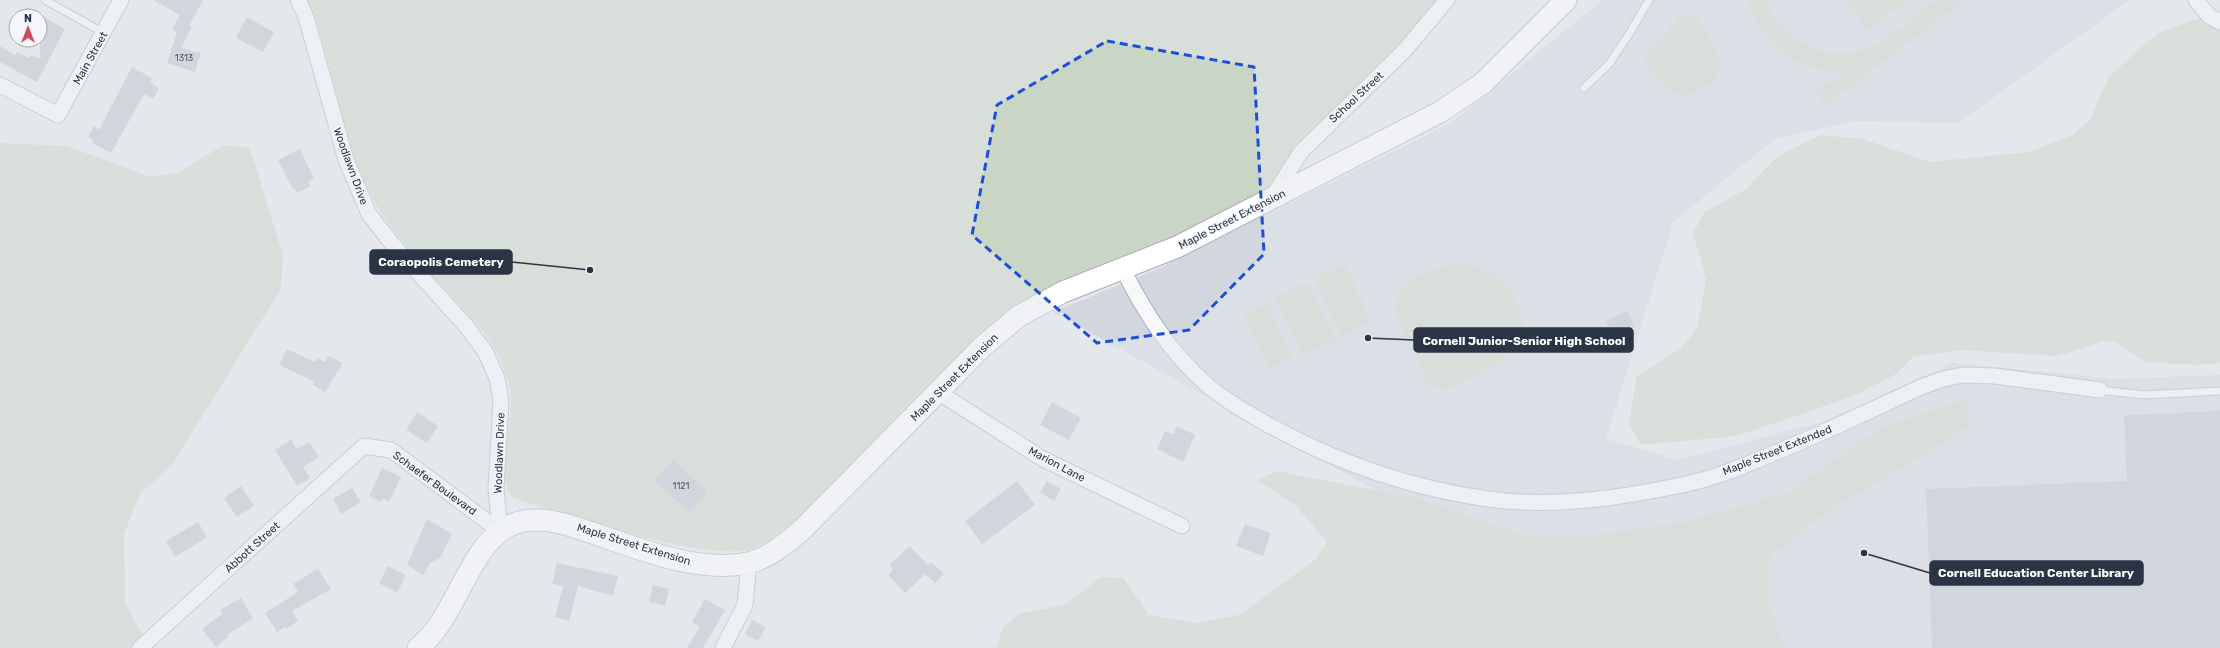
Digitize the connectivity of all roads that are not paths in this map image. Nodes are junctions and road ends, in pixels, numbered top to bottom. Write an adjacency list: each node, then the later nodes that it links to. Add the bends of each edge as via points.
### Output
1 (45, 0): 9 (lane)
2 (121, 0): 9 (street, Main Street)
3 (298, 0): 19 (street, Woodlawn Drive, via 306,17 346,160 369,214 468,327 486,353 497,378 501,401 496,488)
4 (1447, 0): 12 (street, School Street, via 1405,50 1301,152)
5 (1566, 0): 12 (street, Maple Street Extension, via 1499,68 1462,99)
6 (1649, 0): 11 (lane, via 1609,64)
7 (2196, 0): 8 (street, via 2209,16)
8 (2220, 22)
9 (104, 33): 10 (street, Main Street, via 58,115)
10 (0, 85)
11 (1584, 88)
12 (1271, 200): 13 (street, Maple Street Extension, via 1177,247)
13 (1123, 269): 14 (street, Maple Street Extended, via 1157,328 1204,382 1230,403 1329,455 1435,489 1488,499 1576,501 1624,496 1688,484 1740,467 1943,379 1963,375 1995,376); 16 (street, Maple Street Extension, via 1064,292 1030,309 982,347)
14 (2100, 390): 15 (lane, via 2144,395)
15 (2220, 391)
16 (938, 392): 18 (street, Marion Lane, via 1043,459); 20 (street, Maple Street Extension, via 804,528 777,549)
17 (364, 446): 19 (street, Schaefer Boulevard, via 391,450); 21 (street, Abbott Street)
18 (1182, 526)
19 (500, 531): 20 (street, Maple Street Extension, via 521,522 550,521 677,559 714,565); 22 (street, Maple Street Extension, via 480,553 443,620)
20 (749, 563): 23 (street, via 745,605)
21 (140, 648)
22 (418, 648)
23 (722, 648)

